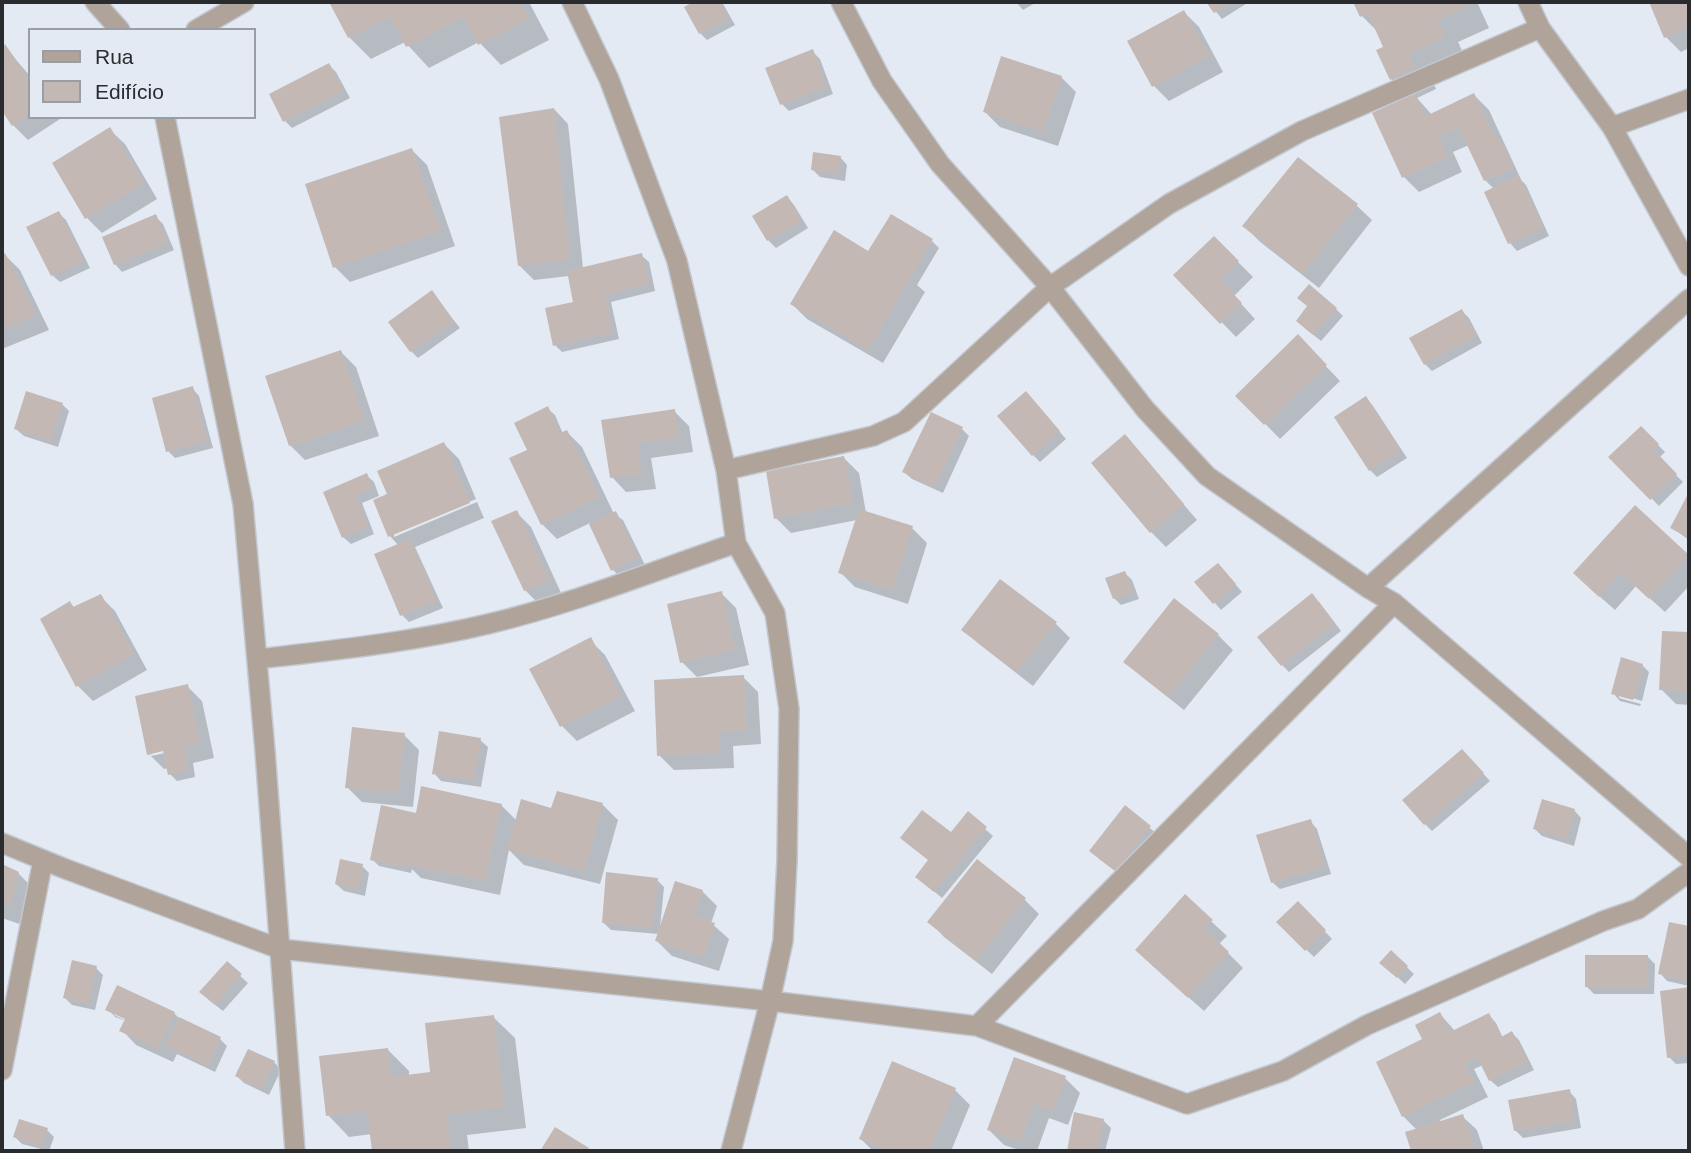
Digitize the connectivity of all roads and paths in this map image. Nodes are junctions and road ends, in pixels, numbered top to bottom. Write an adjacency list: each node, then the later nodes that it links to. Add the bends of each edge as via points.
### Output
1 (95, 2): 6 (street)
2 (244, 2): 7 (street)
3 (572, 2): 15 (street, via 609,79 677,261)
4 (841, 2): 13 (street, via 882,80 940,164)
5 (1528, 2): 8 (street)
6 (118, 28)
7 (199, 28)
8 (1540, 28): 11 (street); 13 (street, via 1303,131 1169,204)
9 (1689, 99): 11 (street)
10 (165, 119): 19 (street, via 243,504)
11 (1612, 127): 12 (street)
12 (1689, 266)
13 (1050, 287): 15 (street, via 904,422 873,436); 17 (street, via 1145,409 1207,476)
14 (1689, 299): 17 (street)
15 (726, 470): 16 (street)
16 (736, 543): 19 (street, via 487,624 394,643); 25 (street, via 775,613 789,709 783,941)
17 (1368, 588): 18 (street)
18 (1394, 603): 21 (street); 26 (street)
19 (258, 659): 24 (street)
20 (2, 842): 22 (street)
21 (1689, 858)
22 (43, 860): 24 (street); 27 (street)
23 (1689, 872): 26 (street, via 1638,909 1367,1025 1283,1071 1187,1104)
24 (280, 950): 25 (street); 28 (street)
25 (770, 1001): 26 (street); 29 (street)
26 (977, 1026)
27 (2, 1070)
28 (295, 1151)
29 (731, 1151)

